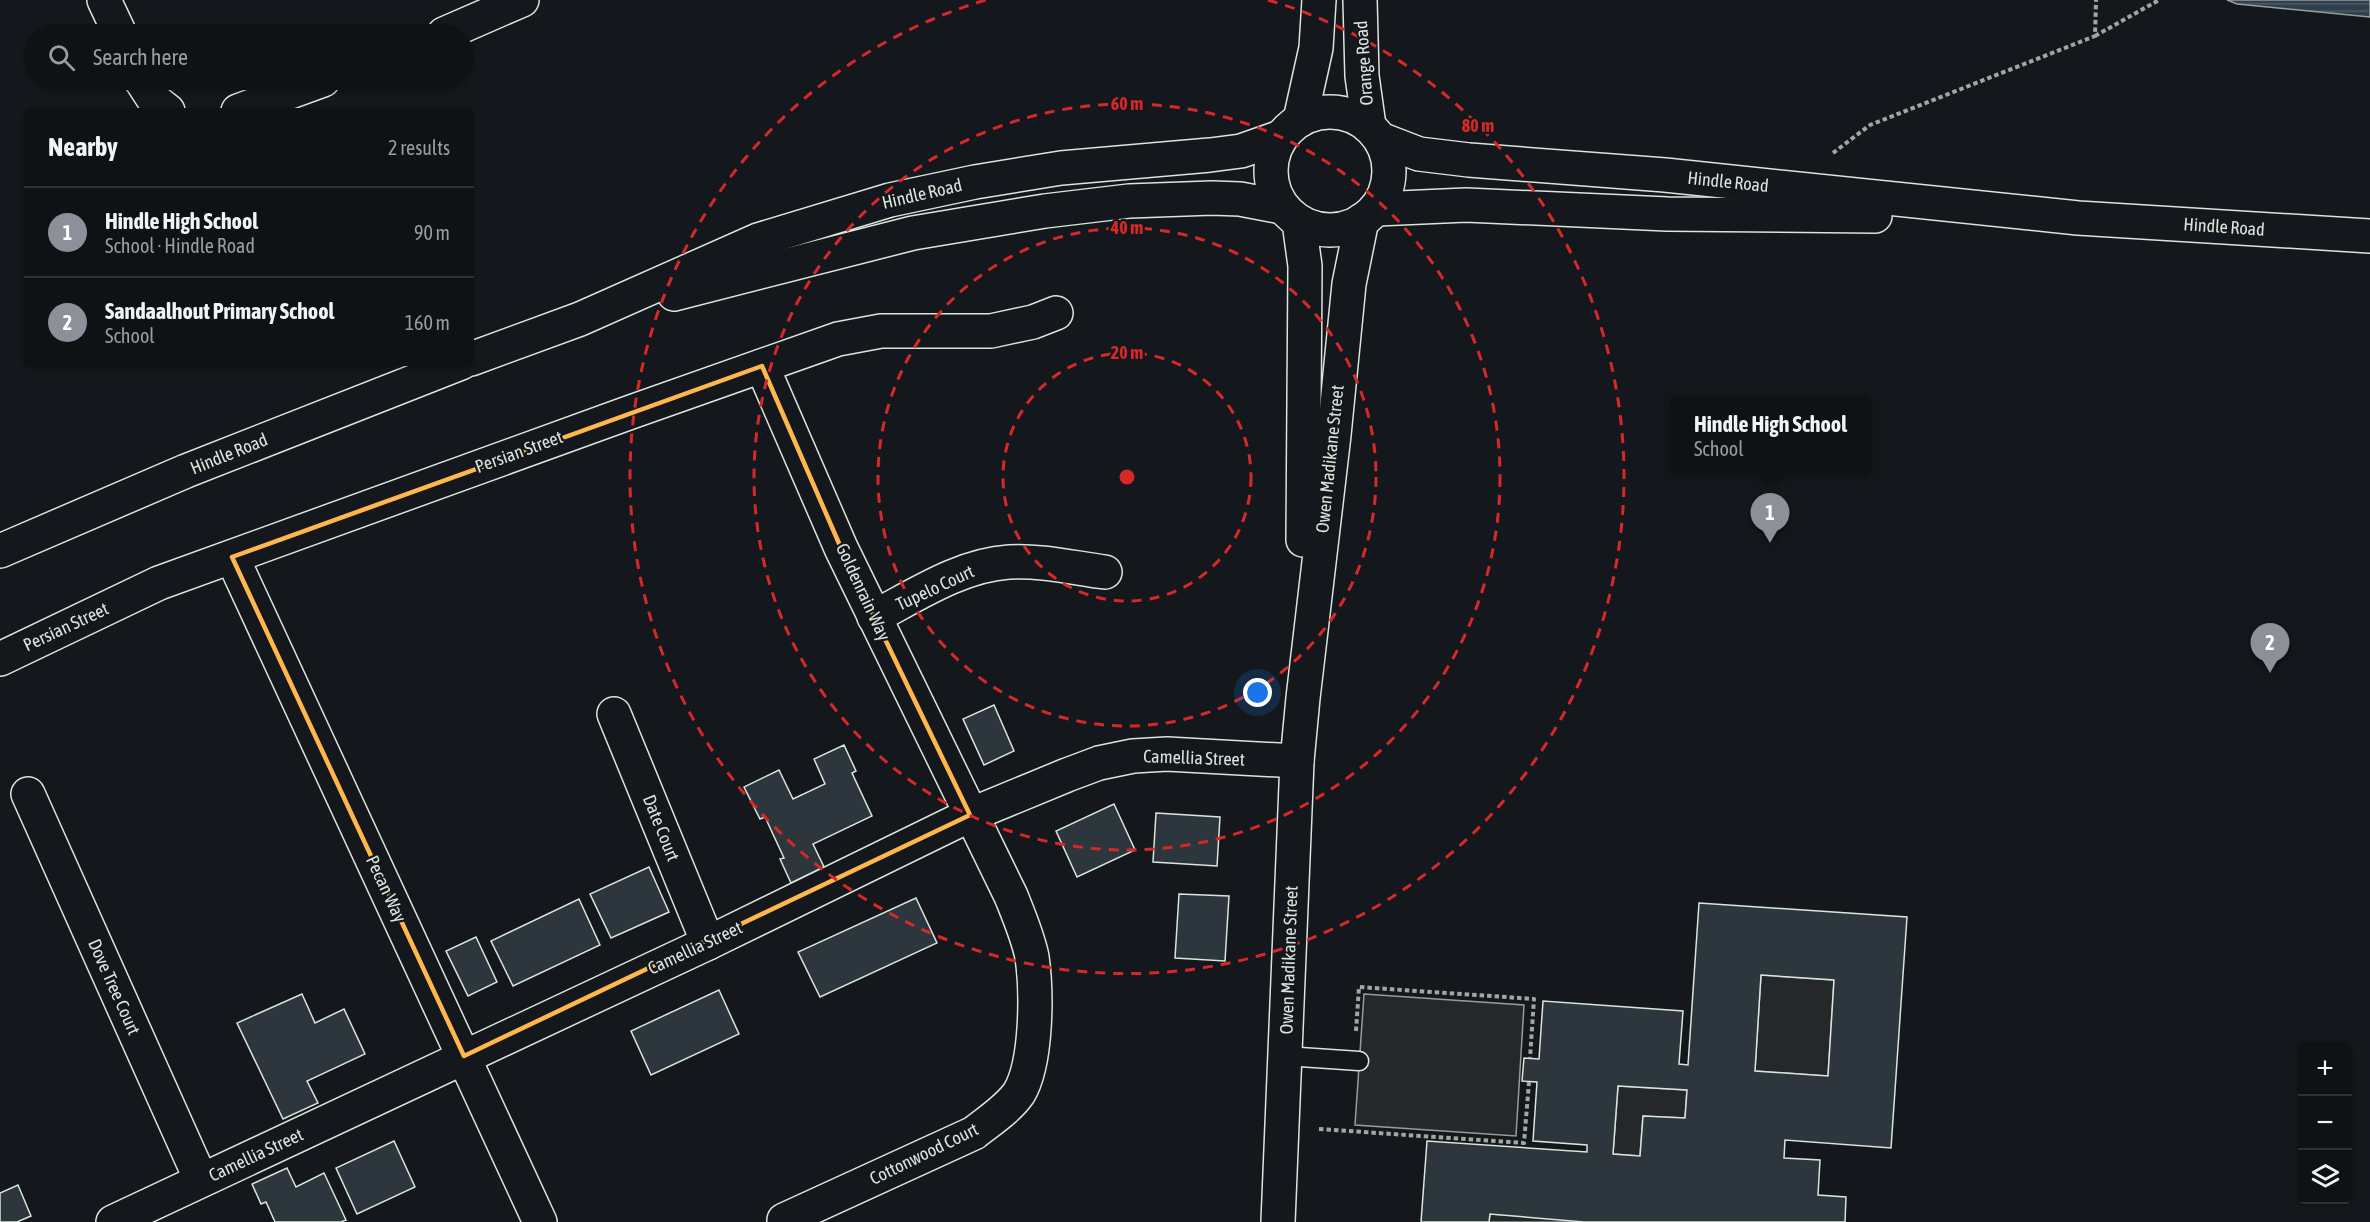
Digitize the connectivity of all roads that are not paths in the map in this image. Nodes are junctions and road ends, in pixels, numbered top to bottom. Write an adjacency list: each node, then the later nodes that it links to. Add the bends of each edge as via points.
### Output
1 (104, 0): 5 (street)
2 (522, 0): 6 (street)
3 (1319, 0): 11 (street, via 1316,48)
4 (1360, 0): 12 (street, Orange Road, via 1362,76)
5 (115, 24)
6 (467, 24)
7 (148, 90): 9 (street)
8 (296, 90): 10 (street)
9 (164, 108)
10 (246, 108)
11 (1291, 129): 12 (street, via 1313,114 1328,112 1357,118); 13 (street, via 1274,150 1270,165 1274,194); 18 (street, Hindle Road, via 1230,152 1061,168 890,200 758,240)
12 (1374, 132): 14 (street, via 1387,153 1390,169 1388,186); 15 (street, Hindle Road, via 1419,154)
13 (1290, 215): 14 (street, via 1315,229 1333,231 1354,226); 18 (street, Hindle Road, via 1240,199 1203,198 1129,201 1034,213 913,233); 27 (street, Owen Madikane Street, via 1305,266)
14 (1370, 215): 15 (street, Hindle Road, via 1466,205 1667,214); 27 (street, Owen Madikane Street, via 1348,284)
15 (2078, 218): 16 (street, Hindle Road)
16 (2370, 236)
17 (1056, 313): 21 (street, Persian Street, via 991,331 880,331 838,339)
18 (580, 319): 19 (street, Hindle Road)
19 (474, 358)
20 (453, 366): 22 (street, Hindle Road, via 186,471)
21 (762, 366): 23 (street, Persian Street); 25 (street, Goldenrain Way)
22 (0, 551)
23 (232, 557): 26 (street, Persian Street, via 159,584); 33 (street, Pecan Way)
24 (1105, 572): 25 (street, Tupelo Court, via 1011,561 992,564 959,574)
25 (874, 617): 31 (street, Goldenrain Way)
26 (0, 659)
27 (1303, 698): 29 (street, Owen Madikane Street)
28 (614, 714): 32 (street, Date Court)
29 (1297, 761): 31 (street, Camellia Street, via 1167,754 1133,756 1099,763); 34 (street, Owen Madikane Street)
30 (28, 794): 36 (street, Dove Tree Court)
31 (970, 815): 32 (street, Camellia Street); 37 (street, Cottonwood Court, via 1011,896 1032,957 1033,1042 1028,1071 1018,1094 974,1133)
32 (708, 943): 33 (street, Camellia Street)
33 (464, 1056): 36 (street, Camellia Street); 39 (street, Pecan Way)
34 (1285, 1056): 35 (lane); 40 (street, Owen Madikane Street)
35 (1359, 1061)
36 (201, 1180): 38 (street, Camellia Street)
37 (784, 1220)
38 (113, 1222)
39 (540, 1222)
40 (1278, 1222)

